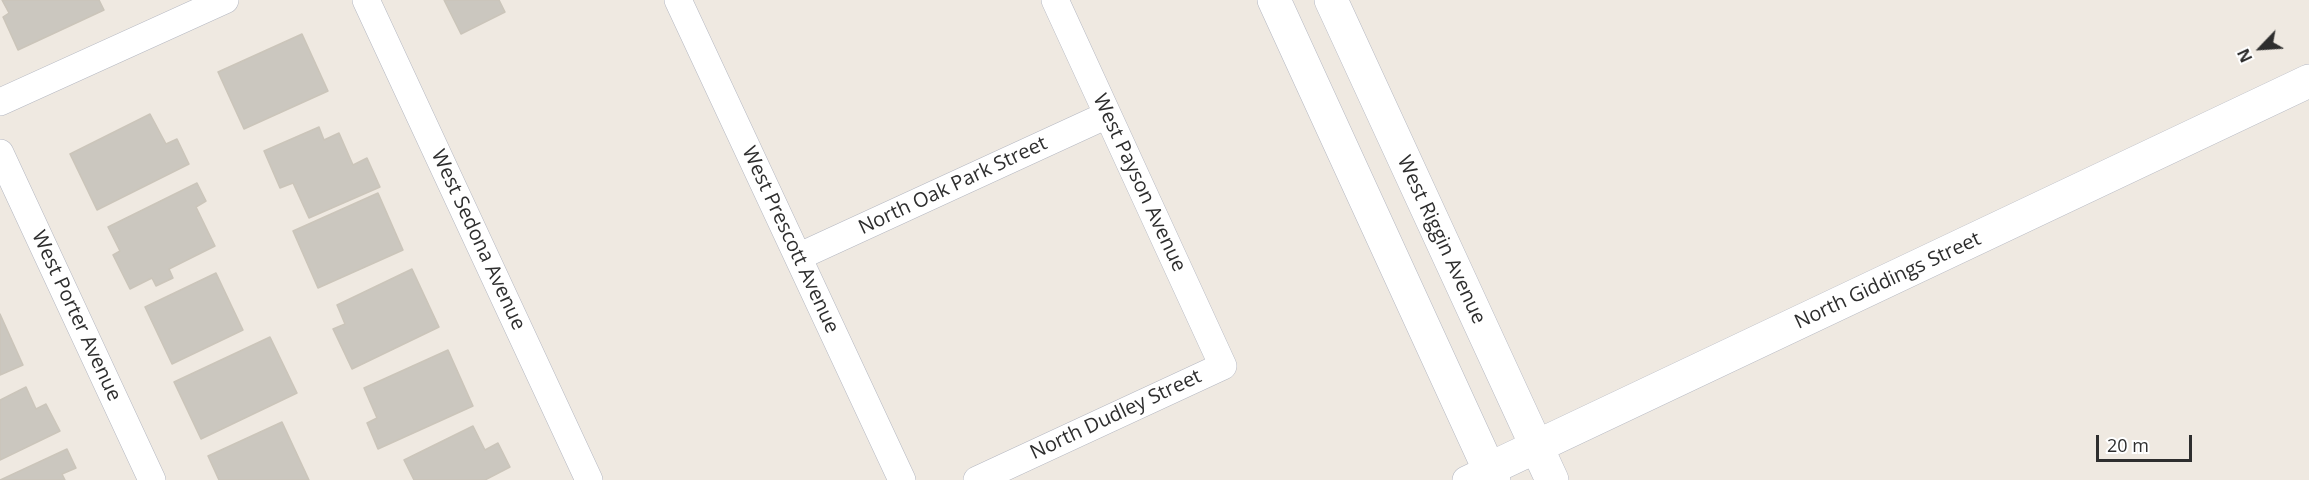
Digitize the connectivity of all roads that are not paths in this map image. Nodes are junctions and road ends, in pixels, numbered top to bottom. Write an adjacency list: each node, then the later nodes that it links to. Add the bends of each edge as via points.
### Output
1 (225, 0): 8 (street)
2 (366, 0): 16 (street, West Sedona Avenue)
3 (678, 0): 11 (street, West Prescott Avenue)
4 (1055, 0): 9 (street, West Payson Avenue)
5 (1274, 0): 14 (main road)
6 (1331, 0): 13 (main road, West Riggin Avenue)
7 (2309, 81): 13 (main road, North Giddings Street)
8 (0, 102)
9 (1107, 115): 11 (street, North Oak Park Street); 12 (street, West Payson Avenue)
10 (0, 153): 15 (street, West Porter Avenue)
11 (798, 257): 17 (street, West Prescott Avenue)
12 (1223, 366): 18 (street, North Dudley Street)
13 (1537, 447): 14 (main road, North Giddings Street); 19 (main road, West Riggin Avenue)
14 (1483, 476)
15 (152, 480)
16 (588, 480)
17 (902, 480)
18 (977, 480)
19 (1552, 480)

